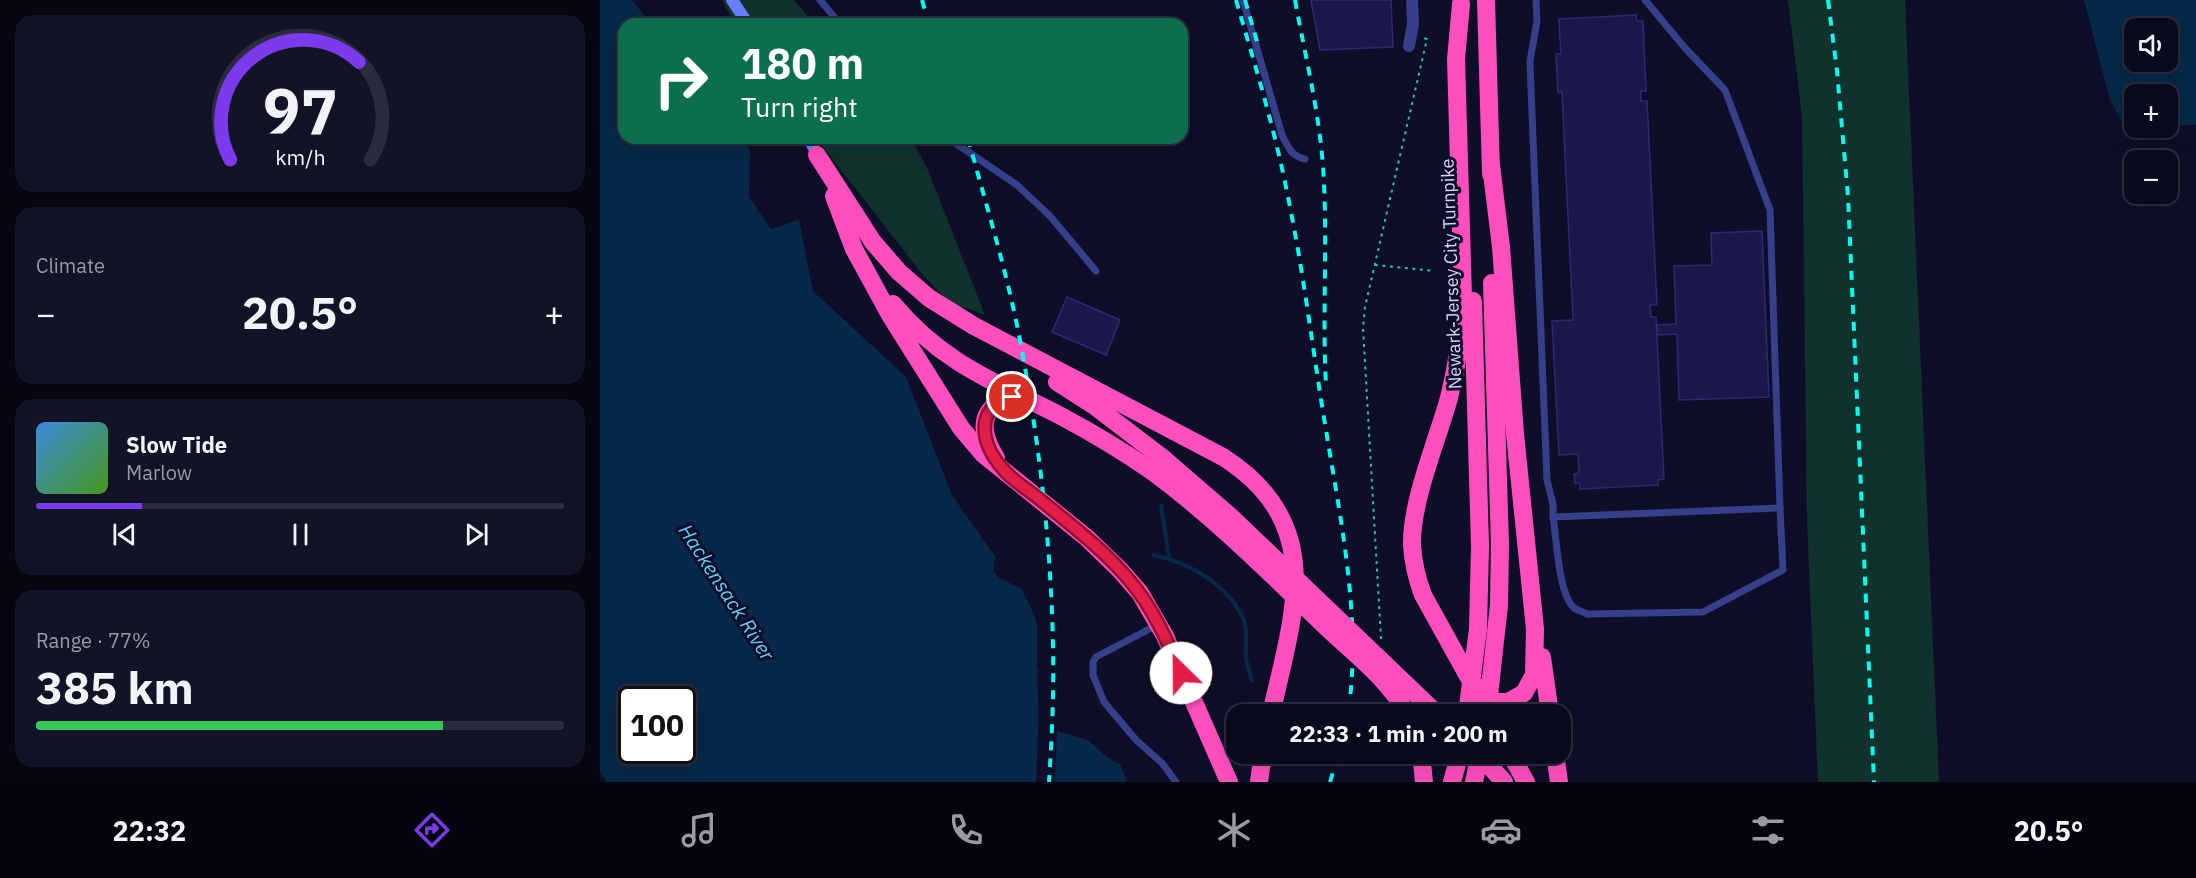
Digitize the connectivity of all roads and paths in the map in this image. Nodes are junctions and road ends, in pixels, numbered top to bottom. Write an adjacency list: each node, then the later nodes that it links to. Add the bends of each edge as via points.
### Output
1 (732, 0): 9 (main road)
2 (820, 0): 10 (lane)
3 (1243, 0): 15 (lane, via 1282,135 1292,153)
4 (1412, 0): 11 (street)
5 (1486, 0): 16 (highway)
6 (1536, 0): 25 (lane, via 1537,21 1530,61 1547,480)
7 (1645, 0): 24 (lane, via 1725,90 1770,210)
8 (1461, 2): 29 (highway, via 1456,59 1462,318 1454,377 1417,507 1412,545 1423,595); 35 (highway, Newark-Jersey City Turnpike, bridge, via 1466,58 1480,546 1478,629)
9 (744, 18)
10 (835, 18)
11 (1410, 40): 17 (path, via 1427,39)
12 (812, 144): 14 (main road)
13 (957, 144): 18 (lane, via 1017,185 1050,216)
14 (817, 155): 20 (highway, via 882,254 912,285); 21 (highway, via 863,254 897,308 951,358); 23 (highway, via 854,249 890,315 966,435)
15 (1305, 159)
16 (1491, 165): 27 (highway); 37 (highway, bridge, via 1500,545)
17 (1376, 265): 19 (path); 28 (path, via 1363,328)
18 (1096, 271)
19 (1434, 271)
20 (945, 309): 22 (highway, via 971,331 1096,407); 31 (highway, via 1223,457 1260,488 1287,534 1296,575 1293,615)
21 (1018, 396): 22 (highway); 23 (highway, via 998,403 985,421 985,439)
22 (1158, 466): 33 (highway, bridge, via 1187,498 1383,682); 34 (highway, bridge, via 1230,516)
23 (1003, 470): 26 (highway, via 1120,570)
24 (1779, 508): 25 (lane); 25 (lane, via 1783,570 1703,612 1587,614 1575,608 1566,596 1558,565)
25 (1553, 517)
26 (1159, 624): 46 (lane, via 1096,657 1093,675 1104,702 1116,718); 47 (highway)
27 (1535, 629): 29 (highway, via 1534,675 1524,693 1513,700 1499,702 1486,697); 38 (highway)
28 (1381, 646)
29 (1460, 661): 36 (highway)
30 (1379, 693): 32 (path)
31 (1273, 704)
32 (1378, 704)
33 (1400, 704)
34 (1427, 704)
35 (1468, 704)
36 (1483, 704)
37 (1489, 704)
38 (1549, 704)
39 (1261, 764): 48 (highway)
40 (1422, 764): 49 (highway)
41 (1457, 764): 50 (highway)
42 (1477, 764): 51 (highway)
43 (1488, 764): 52 (highway, bridge)
44 (1516, 764): 53 (highway)
45 (1557, 764): 54 (highway)
46 (1176, 782)
47 (1229, 782)
48 (1259, 782)
49 (1424, 782)
50 (1452, 782)
51 (1473, 782)
52 (1504, 782)
53 (1526, 782)
54 (1559, 782)

